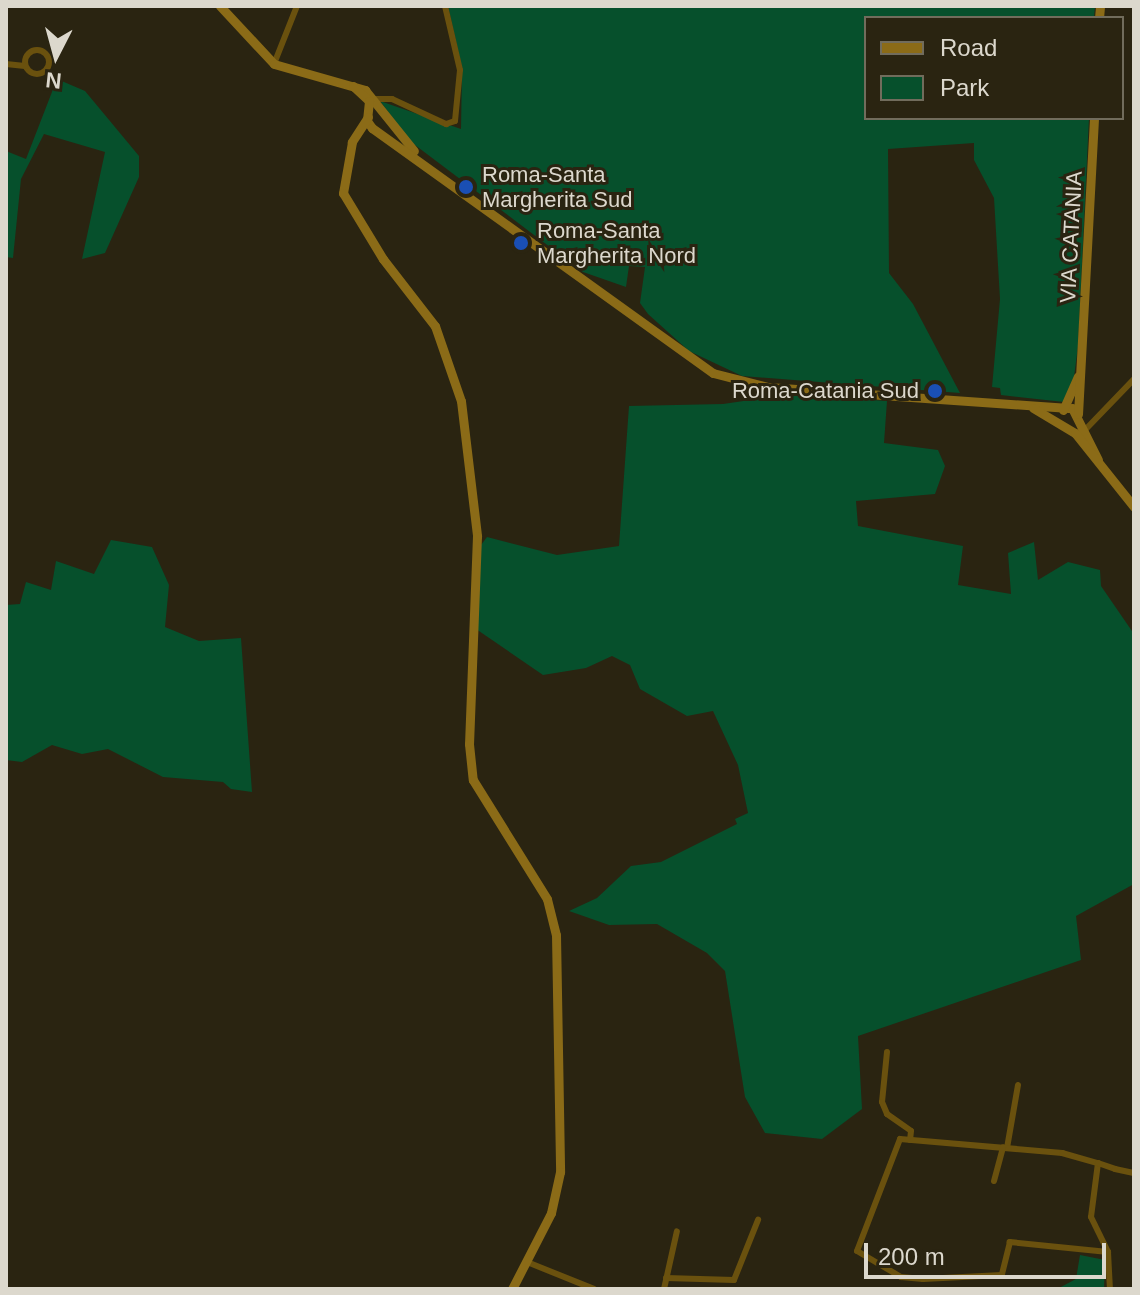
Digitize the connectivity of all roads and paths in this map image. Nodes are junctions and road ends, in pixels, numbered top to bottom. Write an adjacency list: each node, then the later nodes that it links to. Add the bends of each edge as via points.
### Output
1 (220, 6): 5 (main road)
2 (297, 6): 5 (street)
3 (445, 6): 8 (street, via 460,70 455,121 446,124 392,99)
4 (6, 64): 6 (street)
5 (274, 64): 7 (main road)
6 (25, 66)
7 (353, 86): 8 (main road); 10 (main road, via 366,96)
8 (376, 99): 9 (main road)
9 (384, 114): 10 (main road); 12 (main road, via 385,125); 14 (main road)
10 (369, 115): 12 (main road); 13 (main road)
11 (1094, 120): 16 (main road, VIA CATANIA, via 1083,357)
12 (376, 130): 13 (main road, via 358,139); 14 (main road)
13 (349, 154): 30 (main road, via 343,193 435,326 459,392 477,536 469,744 473,780 547,899 554,922 560,1172 551,1213)
14 (428, 165): 16 (main road, via 713,373 768,387 1006,402)
15 (1134, 379): 17 (street)
16 (1069, 414): 17 (main road); 18 (main road)
17 (1085, 430): 18 (main road)
18 (1098, 460): 19 (main road)
19 (1134, 507)
20 (887, 1052): 22 (street, via 882,1102 887,1114 911,1131)
21 (1018, 1085): 23 (street)
22 (910, 1140): 23 (street); 29 (street, via 900,1139 857,1241 857,1251 890,1272 912,1279 1002,1275 1010,1242)
23 (1005, 1148): 24 (street); 26 (street)
24 (1098, 1163): 25 (street); 29 (street, via 1091,1217)
25 (1134, 1173)
26 (994, 1181)
27 (758, 1220): 31 (street, via 734,1280)
28 (677, 1231): 31 (street)
29 (1108, 1252): 35 (street)
30 (527, 1262): 32 (main road); 33 (street)
31 (666, 1278): 34 (street)
32 (512, 1289)
33 (594, 1289)
34 (664, 1289)
35 (1110, 1289)

